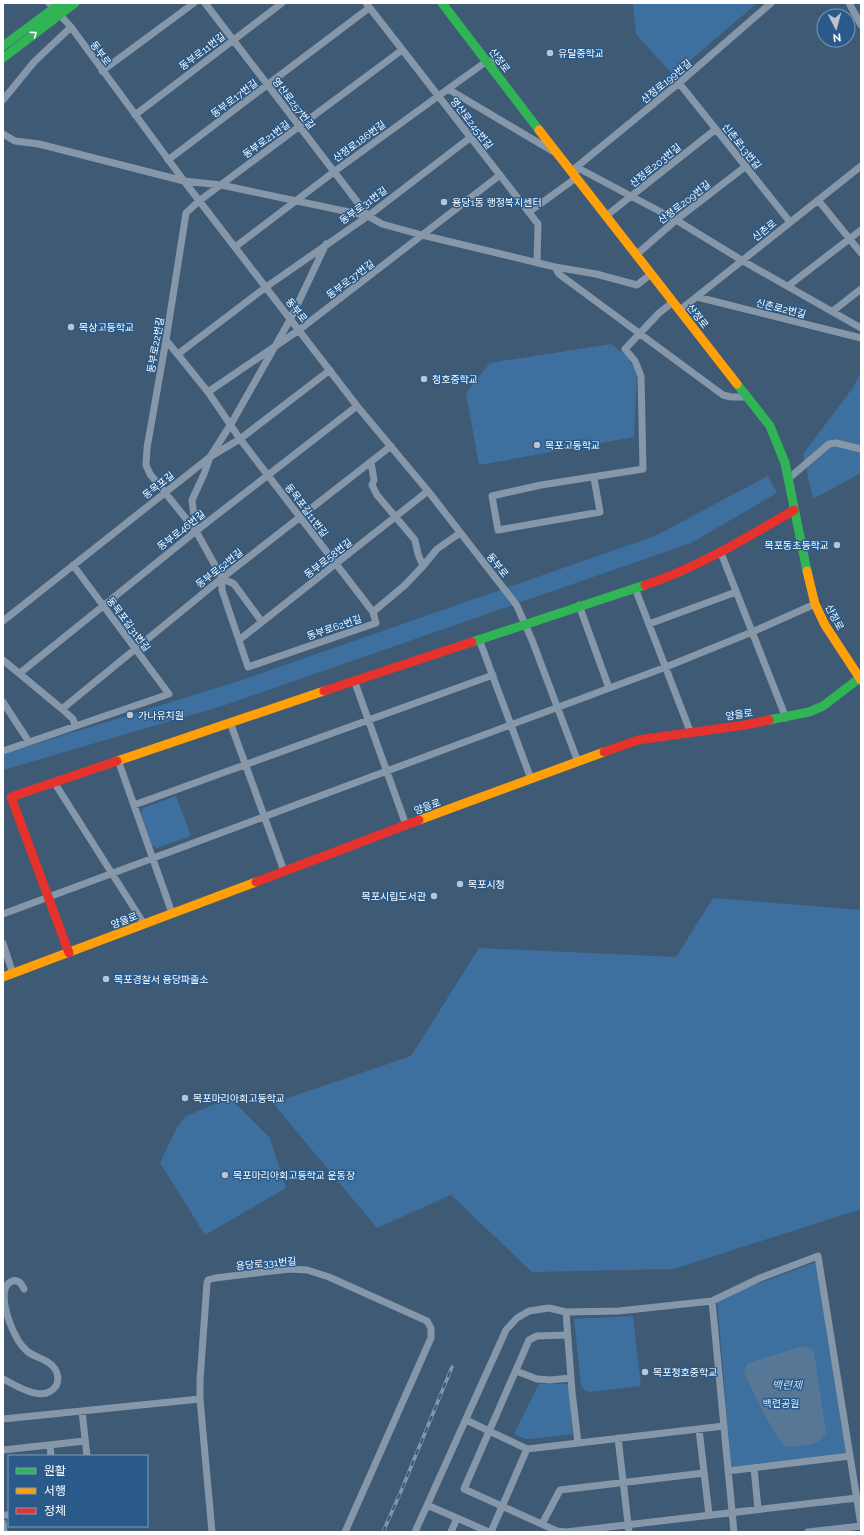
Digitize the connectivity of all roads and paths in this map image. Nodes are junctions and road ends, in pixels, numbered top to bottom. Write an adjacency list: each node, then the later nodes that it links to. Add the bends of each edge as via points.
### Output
1 (75, 3): 9 (street)
2 (194, 3): 18 (street)
3 (205, 3): 12 (street, 영산로257번길)
4 (282, 3): 12 (street, 동부로11번길)
5 (442, 3): 16 (street, 산정로)
6 (771, 3): 19 (street, 산정로199번길)
7 (849, 3): 10 (street)
8 (367, 5): 14 (street, 영산로245번길); 20 (street, 동부로17번길)
9 (56, 7): 11 (street, 동부로); 13 (street); 15 (street, one-way to 9)
10 (861, 25)
11 (71, 27): 18 (street, 동부로); 23 (street, via 34,62)
12 (233, 40): 20 (street, 영산로257번길); 24 (street, 동부로11번길)
13 (3, 46)
14 (402, 50): 22 (street, 영산로245번길); 25 (street, 동부로21번길)
15 (3, 58)
16 (487, 61): 17 (street); 21 (street, 산정로186번길); 29 (street, 산정로)
17 (500, 62)
18 (102, 71): 24 (street, 동부로)
19 (679, 83): 26 (street, 신촌로13번길); 35 (street, 산정로199번길)
20 (268, 85): 25 (street, 영산로257번길); 30 (street, 동부로17번길)
21 (448, 89): 22 (street, 산정로186번길); 29 (street)
22 (438, 96): 28 (street, 영산로245번길); 33 (street, 산정로186번길)
23 (3, 100)
24 (135, 115): 30 (street, 동부로)
25 (300, 127): 33 (street, 영산로257번길); 37 (street, 동부로21번길)
26 (716, 129): 31 (street, 신촌로13번길); 38 (street, 산정로203번길)
27 (3, 134): 36 (street, via 15,141 39,144)
28 (471, 138): 34 (street, 영산로245번길); 43 (street, 동부로31번길)
29 (556, 153): 35 (street, 산정로)
30 (168, 160): 36 (street, 동부로)
31 (746, 166): 45 (street, 산정로209번길); 46 (street, 신촌로13번길)
32 (861, 166): 40 (street, 신촌로)
33 (335, 171): 39 (street, 산정로186번길); 43 (street, 영산로257번길)
34 (500, 175): 42 (street, 영산로245번길); 48 (street, 동부로37번길)
35 (573, 175): 38 (street, via 580,169); 42 (street, 산정로199번길); 44 (street, 산정로)
36 (184, 181): 37 (street); 41 (street, 동부로)
37 (221, 185): 39 (street); 41 (street, 동부로21번길)
38 (632, 196): 44 (street, 산정로203번길); 45 (street)
39 (295, 200): 43 (street); 51 (street, 산정로186번길)
40 (818, 200): 46 (street, 신촌로); 49 (street)
41 (199, 201): 51 (street, 동부로); 70 (street, 동부로22번길, via 186,213)
42 (529, 212): 55 (street, 영산로245번길, via 538,224)
43 (368, 216): 48 (street, via 382,224); 50 (street, 동부로31번길)
44 (606, 216): 53 (street, 산정로)
45 (676, 220): 53 (street, 산정로209번길); 54 (street)
46 (790, 222): 54 (street, 신촌로)
47 (861, 230): 49 (street)
48 (422, 235): 55 (street); 67 (street, 동부로37번길)
49 (850, 239): 52 (street); 58 (street)
50 (326, 244): 59 (street, 동부로31번길); 65 (street)
51 (234, 247): 59 (street, 동부로)
52 (861, 253)
53 (636, 255): 57 (street, 산정로)
54 (742, 261): 58 (street); 61 (street, 신촌로)
55 (537, 263): 56 (street)
56 (555, 267): 57 (street, via 637,284); 68 (street, via 559,274)
57 (651, 274): 62 (street, 산정로)
58 (788, 286): 64 (street)
59 (266, 287): 65 (street, 동부로); 72 (street, 동부로31번길)
60 (861, 289): 64 (street)
61 (697, 297): 63 (street, 신촌로); 69 (street, 신촌로2번길)
62 (673, 302): 63 (street, 산정로); 68 (street)
63 (680, 310): 75 (street, 산정로)
64 (833, 311): 66 (street)
65 (291, 318): 67 (street, 동부로); 71 (street)
66 (861, 328)
67 (299, 330): 71 (street, 동부로37번길); 73 (street, 동부로)
68 (640, 333): 75 (street, via 723,395); 84 (street, via 625,349 635,361 641,376 643,469)
69 (861, 338)
70 (166, 340): 72 (street, 동목포길11번길); 87 (street, 동부로22번길, via 146,454 148,470)
71 (272, 349): 74 (street, 동부로37번길); 77 (street)
72 (178, 354): 74 (street, 동목포길11번길)
73 (330, 370): 76 (street, 동부로); 78 (street, 동목포길)
74 (208, 392): 77 (street, 동목포길11번길)
75 (748, 397): 85 (street, 산정로, via 775,436)
76 (357, 406): 79 (street, 동부로); 83 (street, 동부로46번길)
77 (230, 424): 78 (street, 동목포길11번길); 81 (street)
78 (240, 439): 81 (street, 동목포길); 83 (street, 동목포길11번길)
79 (391, 446): 82 (street, 동부로52번길); 86 (street, 동부로)
80 (861, 449): 85 (street, via 836,443 829,444)
81 (210, 457): 87 (street, 동목포길); 91 (street, via 192,500)
82 (371, 462): 89 (street, via 374,480 372,485 377,495); 90 (street, 동부로52번길)
83 (268, 476): 90 (street, 동목포길11번길); 91 (street, 동부로46번길)
84 (594, 478): 84 (street, via 600,512 498,530 492,496 541,485)
85 (788, 478): 88 (street, 산정로)
86 (428, 491): 89 (street, 동부로58번길); 92 (street, 동부로)
87 (164, 492): 91 (street, 동부로22번길); 95 (street, 동목포길)
88 (794, 510): 93 (street); 100 (street, 산정로)
89 (396, 516): 94 (street, 동부로58번길); 96 (street, via 415,540)
90 (300, 518): 94 (street, 동목포길11번길); 97 (street, 동부로52번길)
91 (196, 531): 97 (street); 101 (street, 동부로46번길)
92 (460, 533): 96 (street, 동부로62번길, via 437,550); 106 (street, 동부로, via 512,600)
93 (721, 553): 98 (street, via 666,578); 99 (street)
94 (336, 564): 103 (street, 동목포길11번길); 105 (street, 동부로58번길)
95 (73, 565): 101 (street, 동목포길31번길); 104 (street, 동목포길)
96 (423, 566): 103 (street, 동부로62번길)
97 (222, 578): 105 (street, via 234,584); 110 (street, via 222,590); 111 (street, 동부로52번길)
98 (634, 588): 102 (street); 107 (street)
99 (736, 592): 107 (street); 108 (street)
100 (816, 604): 108 (street); 116 (street, 산정로, via 825,625)
101 (103, 606): 111 (street, 동목포길31번길); 114 (street, 동부로46번길)
102 (579, 606): 106 (street); 118 (street)
103 (373, 612): 110 (street, 동부로62번길, via 376,623 248,667)
104 (3, 621)
105 (262, 622): 110 (street, 동부로58번길)
106 (525, 623): 109 (street); 120 (street, 동부로)
107 (649, 624): 113 (street)
108 (752, 632): 113 (street); 122 (street)
109 (479, 639): 115 (street); 117 (street)
110 (239, 640)
111 (135, 649): 121 (street, 동부로52번길); 126 (street, 동목포길31번길, via 169,694)
112 (3, 660): 114 (street)
113 (666, 667): 118 (street); 127 (street)
114 (20, 673): 121 (street)
115 (492, 675): 123 (street); 125 (street)
116 (860, 679): 122 (street, 양을로, via 823,706)
117 (354, 680): 123 (street); 124 (street)
118 (609, 688): 120 (street)
119 (3, 702): 128 (street)
120 (558, 707): 125 (street); 131 (street, 동부로)
121 (62, 709): 126 (street, via 73,719)
122 (786, 718): 127 (street, 양을로)
123 (368, 720): 132 (street); 133 (street)
124 (230, 722): 130 (street); 132 (street)
125 (511, 725): 133 (street); 134 (street)
126 (75, 726): 128 (street)
127 (690, 731): 131 (street, 양을로, via 638,740)
128 (29, 742): 129 (street)
129 (3, 751)
130 (118, 760): 135 (street); 136 (street)
131 (578, 762): 134 (street, 양을로)
132 (246, 765): 136 (street); 137 (street)
133 (388, 771): 137 (street); 138 (street)
134 (531, 779): 138 (street, 양을로)
135 (54, 782): 141 (street); 142 (street, via 11,797)
136 (134, 805): 139 (street)
137 (264, 816): 139 (street); 140 (street)
138 (406, 825): 140 (street, 양을로)
139 (153, 858): 141 (street); 143 (street)
140 (284, 871): 143 (street, 양을로)
141 (111, 873): 142 (street); 145 (street)
142 (48, 897): 144 (street); 147 (street)
143 (172, 913): 145 (street, 양을로)
144 (3, 914)
145 (144, 924): 147 (street, 양을로)
146 (3, 943): 148 (street)
147 (69, 953): 148 (street, 양을로)
148 (13, 974): 149 (street, 양을로)
149 (3, 977)
150 (24, 1289): 156 (street, via 15,1280 6,1286 5,1302 11,1325 16,1337 27,1351 56,1369 57,1383 53,1389 40,1394)
151 (712, 1301): 152 (street, via 620,1311); 161 (street); 174 (street, via 760,1278 818,1256)
152 (566, 1312): 153 (street); 160 (street, via 550,1308 529,1311 517,1318 506,1330)
153 (567, 1335): 154 (street, via 537,1336 529,1340); 155 (street)
154 (516, 1370): 155 (street, via 537,1379); 163 (street)
155 (571, 1378): 166 (street)
156 (3, 1379)
157 (200, 1399): 158 (street); 191 (street); 192 (street, 용당로331번길, via 208,1280 271,1271 307,1270 427,1320 432,1328 431,1338)
158 (82, 1411): 159 (street); 165 (street)
159 (3, 1419)
160 (466, 1420): 163 (street); 180 (street)
161 (724, 1426): 162 (street); 176 (street)
162 (699, 1429): 164 (street); 177 (street)
163 (489, 1431): 169 (street); 181 (street, via 464,1489)
164 (618, 1438): 166 (street); 178 (street)
165 (85, 1441): 167 (street); 173 (street)
166 (578, 1443): 169 (street)
167 (50, 1445): 168 (street); 172 (street)
168 (17, 1448): 170 (street); 171 (street)
169 (527, 1449): 181 (street)
170 (3, 1450)
171 (18, 1455)
172 (51, 1455)
173 (87, 1455)
174 (850, 1456): 175 (street); 179 (street)
175 (754, 1468): 176 (street); 182 (street)
176 (728, 1471): 183 (street)
177 (704, 1472): 178 (street); 184 (street)
178 (623, 1482): 187 (street, via 560,1490); 188 (street)
179 (857, 1498): 182 (street); 189 (street)
180 (427, 1506): 185 (street); 193 (street)
181 (503, 1506): 187 (street); 195 (street)
182 (758, 1509): 183 (street)
183 (732, 1512): 184 (street); 197 (street)
184 (709, 1515): 188 (street)
185 (457, 1518): 194 (street); 195 (street)
186 (3, 1523): 190 (street)
187 (542, 1524): 188 (street, via 566,1532)
188 (628, 1524): 196 (street)
189 (861, 1526): 198 (street); 199 (street)
190 (4, 1532)
191 (212, 1532)
192 (346, 1532)
193 (415, 1532)
194 (451, 1532)
195 (490, 1532)
196 (629, 1532)
197 (734, 1532)
198 (808, 1532)
199 (860, 1532)

